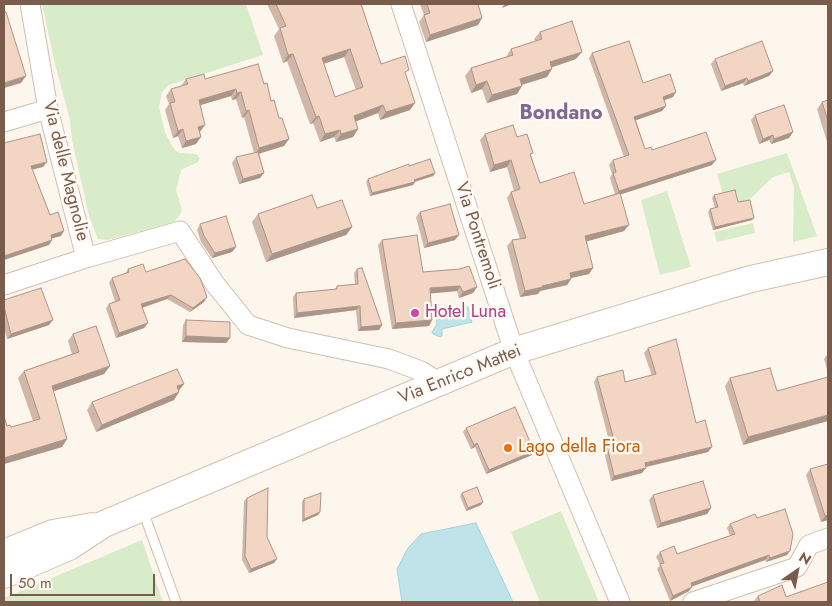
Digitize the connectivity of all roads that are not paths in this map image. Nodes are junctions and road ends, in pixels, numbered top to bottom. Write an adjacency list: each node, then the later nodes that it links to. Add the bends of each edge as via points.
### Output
1 (30, 4): 3 (street, Via delle Magnolie)
2 (401, 4): 8 (street, Via Pontremoli)
3 (48, 109): 4 (street); 5 (street, Via delle Magnolie)
4 (4, 122)
5 (86, 258): 7 (street); 9 (street, Via delle Magnolie, via 180,231 215,284 248,325 288,338 389,359 421,371)
6 (828, 262): 8 (main road, Via Enrico Mattei, via 751,279)
7 (4, 285)
8 (514, 351): 9 (main road, Via Enrico Mattei); 16 (street, Via Pontremoli)
9 (434, 384): 10 (main road, Via Enrico Mattei)
10 (142, 508): 11 (main road, Via Enrico Mattei); 15 (lane)
11 (104, 524): 13 (main road, Via Enrico Mattei, via 53,533); 14 (main road, Via Enrico Mattei, via 69,547)
12 (828, 538): 17 (street, via 809,546 797,567)
13 (4, 553)
14 (4, 574)
15 (176, 602)
16 (620, 602)
17 (693, 602)

